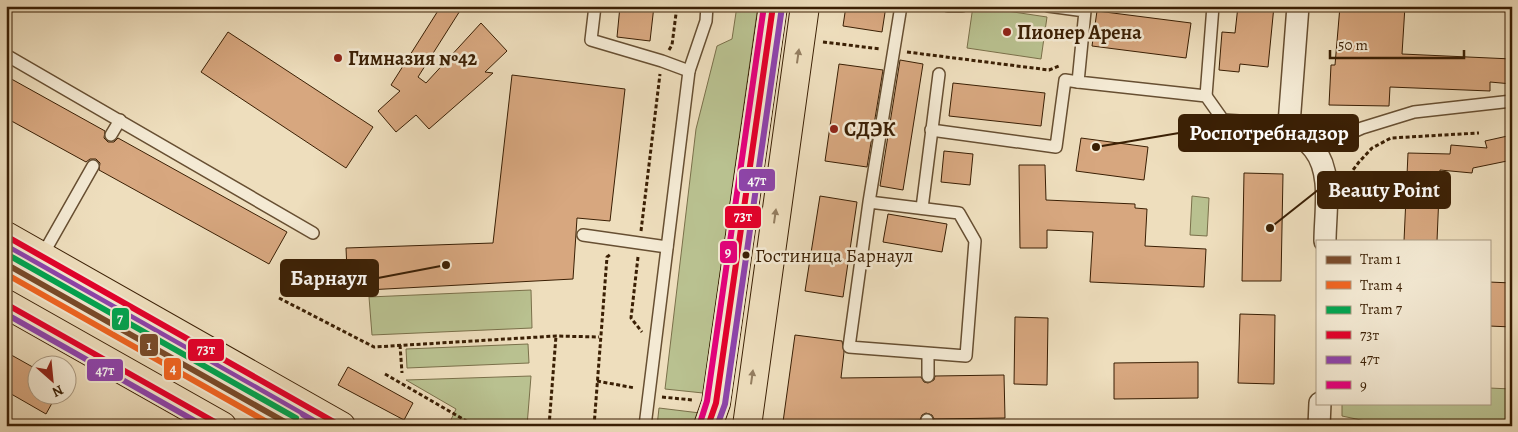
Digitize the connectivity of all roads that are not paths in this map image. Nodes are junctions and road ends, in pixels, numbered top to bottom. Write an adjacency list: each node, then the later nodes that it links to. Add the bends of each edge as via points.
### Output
1 (595, 6): 12 (lane, via 591,40)
2 (707, 6): 12 (lane, via 706,21)
3 (773, 6): 38 (main road, via 716,403)
4 (806, 6): 39 (main road, one-way to 4)
5 (901, 6): 23 (lane)
6 (948, 6): 7 (lane)
7 (962, 6)
8 (1048, 6): 14 (lane, via 1085,11)
9 (1213, 6): 15 (lane)
10 (1298, 6): 18 (street)
11 (6, 54): 17 (lane)
12 (689, 71): 29 (lane)
13 (939, 74): 19 (lane)
14 (1078, 82): 15 (lane); 19 (lane, via 1065,80 1056,147)
15 (1206, 96): 18 (lane, via 1223,120)
16 (1512, 101): 21 (lane, via 1414,112 1362,128)
17 (120, 120): 20 (lane); 25 (lane)
18 (1289, 124): 21 (street)
19 (931, 130): 24 (lane)
20 (112, 134)
21 (1315, 150): 28 (street, via 1324,167)
22 (93, 166): 30 (lane)
23 (868, 202): 24 (lane); 32 (lane, via 849,347)
24 (922, 208): 32 (lane, via 958,212 975,241 966,356)
25 (313, 233)
26 (583, 234): 29 (lane)
27 (6, 236): 30 (main road)
28 (1325, 240)
29 (667, 247): 37 (lane)
30 (42, 257): 36 (main road)
31 (6, 304): 35 (main road)
32 (928, 354): 33 (lane)
33 (928, 376)
34 (1320, 404): 40 (street)
35 (222, 426)
36 (341, 426)
37 (645, 426)
38 (708, 426)
39 (747, 426)
40 (1319, 426)

